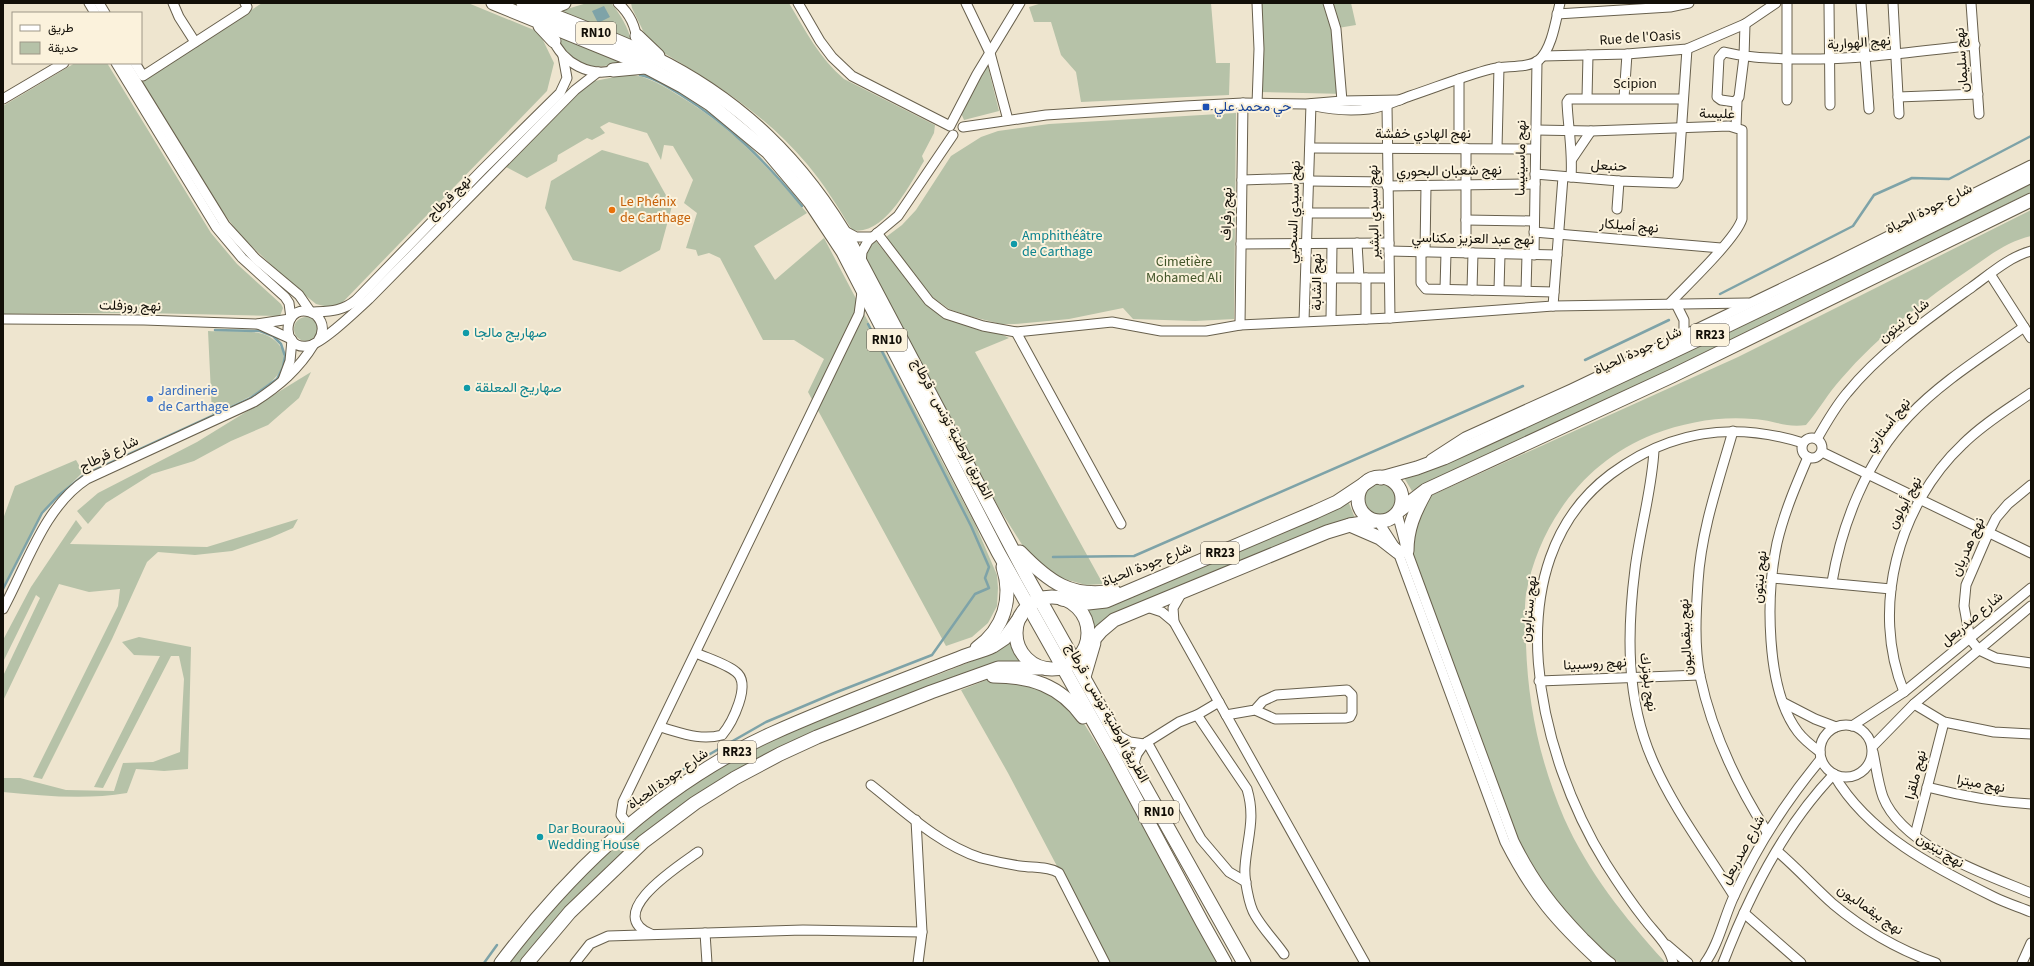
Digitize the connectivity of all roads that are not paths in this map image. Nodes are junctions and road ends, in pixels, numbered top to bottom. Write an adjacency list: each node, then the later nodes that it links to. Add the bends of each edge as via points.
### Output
1 (89, 3): 23 (street)
2 (98, 3): 24 (street)
3 (173, 3): 30 (street)
4 (245, 3): 30 (street, via 245,10)
5 (493, 3): 22 (highway, الطريق الوطنية تونس - قرطاج / RN10)
6 (565, 3): 22 (highway); 26 (street)
7 (618, 3): 21 (street)
8 (798, 3): 74 (street, via 820,41 852,76)
9 (966, 3): 33 (street)
10 (1020, 3): 33 (street)
11 (1257, 3): 66 (street)
12 (1328, 3): 61 (street, via 1336,29)
13 (1560, 3): 25 (street)
14 (1689, 3): 25 (street, via 1670,7)
15 (1776, 3): 27 (street, Rue de l'Oasis)
16 (1787, 3): 41 (street)
17 (1829, 3): 43 (street)
18 (1861, 3): 39 (street)
19 (1896, 3): 35 (street)
20 (1972, 3): 31 (street, نهج سليمان)
21 (626, 6): 28 (street)
22 (528, 9): 26 (highway, الطريق الوطنية تونس - قرطاج / RN10); 29 (highway)
23 (94, 12)
24 (104, 12)
25 (1557, 14): 42 (street, via 1553,32)
26 (552, 22): 29 (street); 36 (highway, الطريق الوطنية تونس - قرطاج / RN10)
27 (1745, 24): 32 (street, Rue de l'Oasis); 40 (street)
28 (637, 36): 36 (street); 48 (highway)
29 (554, 41): 38 (street)
30 (195, 42): 54 (street)
31 (1974, 45): 35 (street, نهج الهوارية); 55 (street, نهج سليمان)
32 (1687, 49): 34 (street, Rue de l'Oasis); 60 (street)
33 (990, 53): 73 (street); 74 (street, via 976,74)
34 (1627, 54): 37 (street, Rue de l'Oasis); 58 (street)
35 (1897, 54): 39 (street, نهج الهوارية); 56 (street)
36 (635, 55): 48 (highway, الطريق الوطنية تونس - قرطاج / RN10); 49 (highway, الطريق الوطنية تونس - قرطاج / RN10); 51 (street)
37 (1588, 55): 42 (street, Rue de l'Oasis); 57 (street)
38 (563, 56): 52 (street, via 585,70); 137 (street, نهج قرطاج, via 567,78 560,93 350,305 337,311)
39 (1866, 56): 43 (street, نهج الهوارية); 70 (street)
40 (1744, 58): 41 (street, نهج الهوارية); 64 (street); 64 (street, نهج الهوارية, via 1724,52 1719,58 1717,97 1721,100)
41 (1786, 58): 43 (street, نهج الهوارية); 63 (street)
42 (1540, 59): 50 (street, Rue de l'Oasis); 78 (street, نهج ماسينيسا)
43 (1830, 59): 68 (street)
44 (62, 64): 59 (street)
45 (117, 64): 54 (street)
46 (126, 64): 54 (street)
47 (135, 64): 54 (street)
48 (666, 64): 105 (highway, الطريق الوطنية تونس - قرطاج / RN10, via 718,96 776,142 820,195)
49 (647, 67): 51 (highway); 132 (highway, الطريق الوطنية تونس - قرطاج / RN10, via 710,104 768,152 810,202 843,252)
50 (1499, 67): 53 (street, Rue de l'Oasis); 85 (street)
51 (613, 70): 52 (street)
52 (598, 72): 151 (street, نهج قرطاج, via 575,90 369,299)
53 (1459, 79): 62 (street, Rue de l'Oasis); 84 (street)
54 (136, 80): 137 (street, via 225,225 252,255 299,296); 140 (street, via 216,227 242,258 285,296 289,303)
55 (1978, 94): 56 (street); 72 (street, نهج سليمان)
56 (1898, 97): 71 (street)
57 (1587, 98): 58 (street, Scipion); 79 (street, Scipion, via 1570,98 1568,101)
58 (1624, 98): 60 (street, Scipion)
59 (3, 99)
60 (1684, 99): 77 (street)
61 (1342, 100): 62 (street); 67 (street)
62 (1400, 100): 69 (street)
63 (1787, 100)
64 (1737, 101): 76 (street)
65 (1243, 103): 66 (street); 73 (street); 92 (street, نهج رفراف)
66 (1257, 104): 67 (street)
67 (1309, 104): 69 (street, via 1335,110); 82 (street, نهج سيدي السحبي)
68 (1830, 105)
69 (1387, 106): 83 (street, نهج سيدي البشير)
70 (1869, 109)
71 (1899, 114)
72 (1979, 114)
73 (1008, 120): 75 (street)
74 (950, 125): 75 (street, via 956,122); 81 (street)
75 (963, 126): 81 (street, via 960,135)
76 (1736, 127): 77 (street, عليسة); 114 (street, عليسة, via 1744,132 1742,218 1736,232)
77 (1681, 128): 80 (street, عليسة); 94 (street, حنبعل, via 1678,178 1675,183)
78 (1536, 130): 79 (street, عليسة); 86 (street, نهج ماسينيسا)
79 (1568, 130): 80 (street, عليسة); 87 (street)
80 (1591, 131): 87 (street)
81 (953, 136): 108 (street, via 898,216)
82 (1310, 148): 83 (street, نهج الهادي خفشة); 93 (street, نهج سيدي السحبي)
83 (1387, 148): 84 (street, نهج الهادي خفشة); 95 (street, نهج سيدي البشير)
84 (1462, 148): 85 (street, نهج الهادي خفشة); 97 (street)
85 (1497, 148): 86 (street, نهج الهادي خفشة)
86 (1535, 148): 89 (street, نهج ماسينيسا)
87 (1572, 159): 91 (street)
88 (2031, 165): 134 (street)
89 (1535, 174): 91 (street, حنبعل); 96 (street, نهج ماسينيسا)
90 (2031, 176): 160 (highway, شارع جودة الحياة / RR23, via 1813,286 1653,362)
91 (1567, 177): 94 (street, حنبعل); 107 (street)
92 (1242, 180): 93 (street, نهج شعبان البحوري); 109 (street, نهج رفراف)
93 (1309, 180): 95 (street, نهج شعبان البحوري); 101 (street, نهج سيدي السحبي)
94 (1619, 181): 100 (street)
95 (1387, 184): 98 (street, نهج شعبان البحوري); 102 (street, نهج سيدي البشير)
96 (1535, 184): 97 (street, نهج شعبان البحوري); 104 (street, نهج ماسينيسا)
97 (1466, 185): 98 (street, نهج شعبان البحوري); 103 (street)
98 (1426, 186): 116 (street)
99 (2031, 200): 164 (highway, RR23, via 1672,376)
100 (1617, 209)
101 (1308, 213): 102 (street); 110 (street, نهج سيدي السحبي)
102 (1388, 213): 113 (street, نهج سيدي البشير)
103 (1466, 220): 104 (street); 118 (street)
104 (1534, 221): 106 (street, نهج ماسينيسا)
105 (843, 230): 108 (street, via 856,237); 122 (highway, الطريق الوطنية تونس - قرطاج / RN10)
106 (1534, 232): 107 (street, نهج أميلكار); 120 (street, نهج ماسينيسا)
107 (1558, 234): 114 (street, نهج أميلكار); 121 (street)
108 (874, 235): 122 (street, via 863,249); 147 (street, via 929,301 946,314 983,326)
109 (1241, 244): 110 (street, نهج عبد العزيز مكناسي); 145 (street, نهج رفراف)
110 (1307, 244): 111 (street, نهج عبد العزيز مكناسي); 124 (street, نهج سيدي السحبي)
111 (1332, 244): 112 (street, نهج عبد العزيز مكناسي); 125 (street, نهج الشابة)
112 (1357, 244): 113 (street, نهج عبد العزيز مكناسي); 126 (street)
113 (1389, 247): 116 (street, نهج عبد العزيز مكناسي); 127 (street, نهج سيدي البشير)
114 (1721, 248): 135 (street, عليسة)
115 (2031, 251): 123 (street, شارع نبتون)
116 (1423, 252): 117 (street, نهج عبد العزيز مكناسي); 128 (street, via 1421,283 1426,289)
117 (1446, 253): 118 (street, نهج عبد العزيز مكناسي); 128 (street)
118 (1470, 253): 119 (street, نهج عبد العزيز مكناسي); 129 (street)
119 (1500, 254): 120 (street, نهج عبد العزيز مكناسي); 130 (street)
120 (1530, 255): 121 (street, نهج عبد العزيز مكناسي); 131 (street, نهج ماسينيسا)
121 (1557, 255): 133 (street)
122 (861, 263): 171 (highway, الطريق الوطنية تونس - قرطاج / RN10)
123 (1990, 274): 146 (street); 155 (street, شارع نبتون, via 1877,361 1847,393)
124 (1306, 278): 125 (street); 143 (street, نهج سيدي السحبي)
125 (1331, 278): 126 (street); 142 (street, نهج الشابة)
126 (1362, 278): 127 (street); 141 (street)
127 (1389, 278): 138 (street, نهج سيدي البشير)
128 (1445, 289): 129 (street)
129 (1472, 290): 130 (street)
130 (1499, 290): 131 (street)
131 (1526, 291): 133 (street)
132 (862, 292): 172 (highway, الطريق الوطنية تونس - قرطاج / RN10); 191 (street, via 859,314)
133 (1554, 292): 136 (street)
134 (1748, 303): 135 (street); 148 (street)
135 (1672, 304): 136 (street); 148 (street, via 1684,320)
136 (1553, 306): 138 (street)
137 (310, 312): 140 (street, via 299,312); 151 (street, via 320,319 322,325 321,336)
138 (1390, 318): 141 (street)
139 (3, 319): 144 (street, نهج روزفلت)
140 (290, 319): 144 (street, نهج روزفلت); 150 (street, via 287,330)
141 (1366, 319): 142 (street)
142 (1331, 320): 143 (street)
143 (1304, 322): 145 (street)
144 (257, 324): 150 (street, نهج روزفلت)
145 (1240, 325): 147 (street, via 1206,331 1161,330 1112,322)
146 (2024, 327): 149 (street); 161 (street, نهج أستارتي, via 1942,387 1908,417)
147 (1016, 332): 168 (street)
148 (1684, 335): 160 (street, via 1465,437)
149 (2031, 338)
150 (291, 340): 151 (street, via 302,346); 152 (street, via 290,361)
151 (316, 342): 152 (street, شارع قرطاج, via 294,372)
152 (281, 383): 185 (street, شارع قرطاج, via 254,402 87,479 75,487 48,520)
153 (2031, 393): 165 (street, نهج أبولون, via 1962,444 1933,479)
154 (1733, 431): 156 (street, نهج سترابون, via 1777,435); 157 (street, نهج سترابون, via 1692,435); 196 (street, نهج بيقماليون, via 1714,495 1698,581)
155 (1817, 438): 156 (street, via 1809,438); 158 (street, via 1822,444)
156 (1803, 443): 159 (street, via 1803,451)
157 (1654, 450): 198 (street, نهج بلوترك, via 1635,570 1630,644); 200 (street, نهج سترابون, via 1627,463 1599,484 1578,508 1557,542 1548,566 1540,609)
158 (1822, 452): 159 (street, via 1816,458); 161 (street)
159 (1808, 457): 175 (street, نهج نبتون, via 1788,504 1777,544)
160 (1417, 468): 162 (highway, شارع جودة الحياة / RR23)
161 (1868, 475): 165 (street); 176 (street, نهج أستارتي, via 1850,514 1835,562)
162 (1376, 479): 166 (highway, via 1393,482 1401,491 1402,504); 167 (highway, via 1361,489 1359,502 1364,514); 177 (highway, شارع جودة الحياة / RR23, via 1337,502)
163 (2031, 485): 170 (street, نهج هدريان, via 2008,504 1996,518)
164 (1426, 490): 166 (highway, RR23); 173 (highway, via 1411,520)
165 (1920, 501): 170 (street); 179 (street, نهج أبولون, via 1904,532)
166 (1398, 511): 167 (highway, RR23, via 1385,521); 173 (street)
167 (1377, 521): 169 (highway, RR23); 173 (street)
168 (1121, 524)
169 (1350, 525): 173 (highway, via 1380,538); 180 (highway, RR23, via 1321,534)
170 (1988, 534): 174 (street); 188 (street, نهج هدريان, via 1966,585 1964,606)
171 (1008, 540): 177 (highway, via 1044,576 1071,590 1100,593); 183 (highway, الطريق الوطنية تونس - قرطاج / RN10)
172 (998, 552): 183 (highway, الطريق الوطنية تونس - قرطاج / RN10); 192 (highway, via 1007,583 1006,610 993,634)
173 (1402, 552): 251 (street, via 1505,842 1522,874 1548,912); 252 (street, via 1517,847 1547,898)
174 (2031, 553)
175 (1772, 578): 176 (street); 203 (street, نهج نبتون, via 1773,657 1777,684)
176 (1832, 582): 179 (street)
177 (1147, 584): 181 (highway, شارع جودة الحياة / RR23, via 1106,601 1088,603)
178 (2031, 588): 188 (street, شارع صدربعل)
179 (1891, 589): 201 (street, نهج أبولون, via 1889,620 1892,645 1896,672)
180 (1181, 594): 184 (highway, RR23); 186 (street, via 1173,608)
181 (1062, 599): 183 (highway, شارع جودة الحياة, via 1051,598); 190 (highway, via 1080,611 1086,620 1087,642)
182 (2031, 606): 189 (street, شارع صدربعل)
183 (1030, 607): 192 (highway, شارع جودة الحياة / RR23, via 1005,638 981,651); 194 (highway, الطريق الوطنية تونس - قرطاج / RN10); 195 (highway, via 1016,633 1021,650 1033,664)
184 (1147, 607): 186 (street, via 1162,612); 187 (highway, RR23, via 1114,620)
185 (3, 609)
186 (1174, 622): 202 (street)
187 (1095, 637): 190 (highway, RR23); 199 (highway)
188 (1970, 639): 189 (street, نهج هدريان); 201 (street, شارع صدربعل)
189 (1979, 650): 193 (street, نهج هدريان, via 1996,658); 204 (street, شارع صدربعل)
190 (1083, 652): 194 (highway)
191 (696, 653): 210 (street); 210 (street, via 736,672 741,679 742,692 738,708 722,735 711,738 698,738)
192 (969, 654): 226 (highway, شارع جودة الحياة / RR23, via 769,735 683,785)
193 (2031, 663)
194 (1069, 665): 195 (highway, via 1052,669); 199 (highway, الطريق الوطنية تونس - قرطاج / RN10); 217 (highway, الطريق الوطنية تونس - قرطاج / RN10)
195 (1042, 668): 197 (highway, RR23, via 998,668)
196 (1700, 675): 198 (street, نهج روسبينا); 227 (street, نهج بيقماليون, via 1727,761)
197 (977, 676): 217 (highway, via 1016,676 1034,680 1065,696 1076,706); 243 (highway, RR23, via 811,740 695,803 643,842 596,886 546,938)
198 (1631, 676): 200 (street, نهج روسبينا); 233 (street, نهج بلوترك, via 1638,715 1651,758 1676,805)
199 (1084, 678): 212 (highway, الطريق الوطنية تونس - قرطاج / RN10)
200 (1539, 681): 239 (street, نهج سترابون, via 1564,783 1605,863)
201 (1904, 692): 209 (street, شارع صدربعل)
202 (1219, 702): 206 (street); 207 (street)
203 (1784, 703): 211 (street); 216 (street, نهج نبتون, via 1797,732)
204 (1914, 704): 208 (street); 215 (street, شارع صدربعل)
205 (1254, 710): 205 (street, via 1275,719 1346,718 1352,713 1352,695 1348,690 1276,695 1263,701); 207 (street)
206 (1197, 715): 214 (street, via 1179,722); 223 (street)
207 (1226, 715): 220 (street)
208 (1944, 722): 213 (street, via 1994,732); 222 (street, نهج ملقرا)
209 (1852, 726): 211 (street); 215 (street, via 1866,734)
210 (660, 727): 226 (street, via 622,806 620,815)
211 (1836, 727): 216 (street, via 1824,737)
212 (1115, 734): 214 (street, via 1126,740); 218 (highway, الطريق الوطنية تونس - قرطاج / RN10)
213 (2031, 734)
214 (1145, 743): 218 (street, via 1137,754); 231 (street, via 1202,839 1229,872)
215 (1873, 750): 219 (street, via 1864,771 1845,778); 228 (street, نهج نبتون, via 1883,796 1894,815)
216 (1821, 756): 219 (street, via 1826,768); 227 (street, شارع صدربعل)
217 (1114, 758): 248 (highway, الطريق الوطنية تونس - قرطاج / RN10)
218 (1134, 766): 249 (highway, الطريق الوطنية تونس - قرطاج / RN10)
219 (1834, 774): 229 (street, via 1802,812); 235 (street, نهج نبتون, via 1858,808 1885,832 1922,858 1996,898)
220 (1263, 781): 223 (street); 250 (street)
221 (871, 785): 225 (street)
222 (1927, 787): 224 (street, نهج ميترا, via 1996,802); 228 (street, نهج ملقرا)
223 (1247, 789): 231 (street, via 1251,802 1252,826 1244,869)
224 (2031, 804)
225 (916, 820): 236 (street); 247 (street, via 938,836 979,857 1018,866 1050,868 1059,873)
226 (629, 826): 242 (highway, شارع جودة الحياة / RR23, via 552,899)
227 (1767, 832): 233 (street, شارع صدربعل)
228 (1915, 835): 232 (street, نهج نبتون, via 1966,866)
229 (1777, 851): 234 (street); 258 (street, نهج بيقماليون, via 1835,905 1863,926 1902,950)
230 (698, 852): 238 (street, via 647,891 638,905 636,923 644,932)
231 (1246, 882): 241 (street, via 1254,914)
232 (2031, 892)
233 (1734, 896): 255 (street, شارع صدربعل, via 1713,949)
234 (1744, 912): 256 (street); 257 (street)
235 (2031, 912)
236 (922, 932): 237 (street, via 803,930); 246 (street)
237 (705, 933): 238 (street); 245 (street)
238 (652, 935): 244 (street, via 608,936 597,940 590,944)
239 (1661, 940): 253 (street, نهج سترابون, via 1672,956); 254 (street, نهج سترابون)
240 (2031, 943): 259 (street)
241 (1284, 954)
242 (501, 963)
243 (527, 963)
244 (576, 963)
245 (706, 963)
246 (918, 963)
247 (1105, 963)
248 (1225, 963)
249 (1244, 963)
250 (1366, 963)
251 (1600, 963)
252 (1611, 963)
253 (1673, 963)
254 (1688, 963)
255 (1704, 963)
256 (1723, 963)
257 (1801, 963)
258 (1936, 963)
259 (2022, 963)

